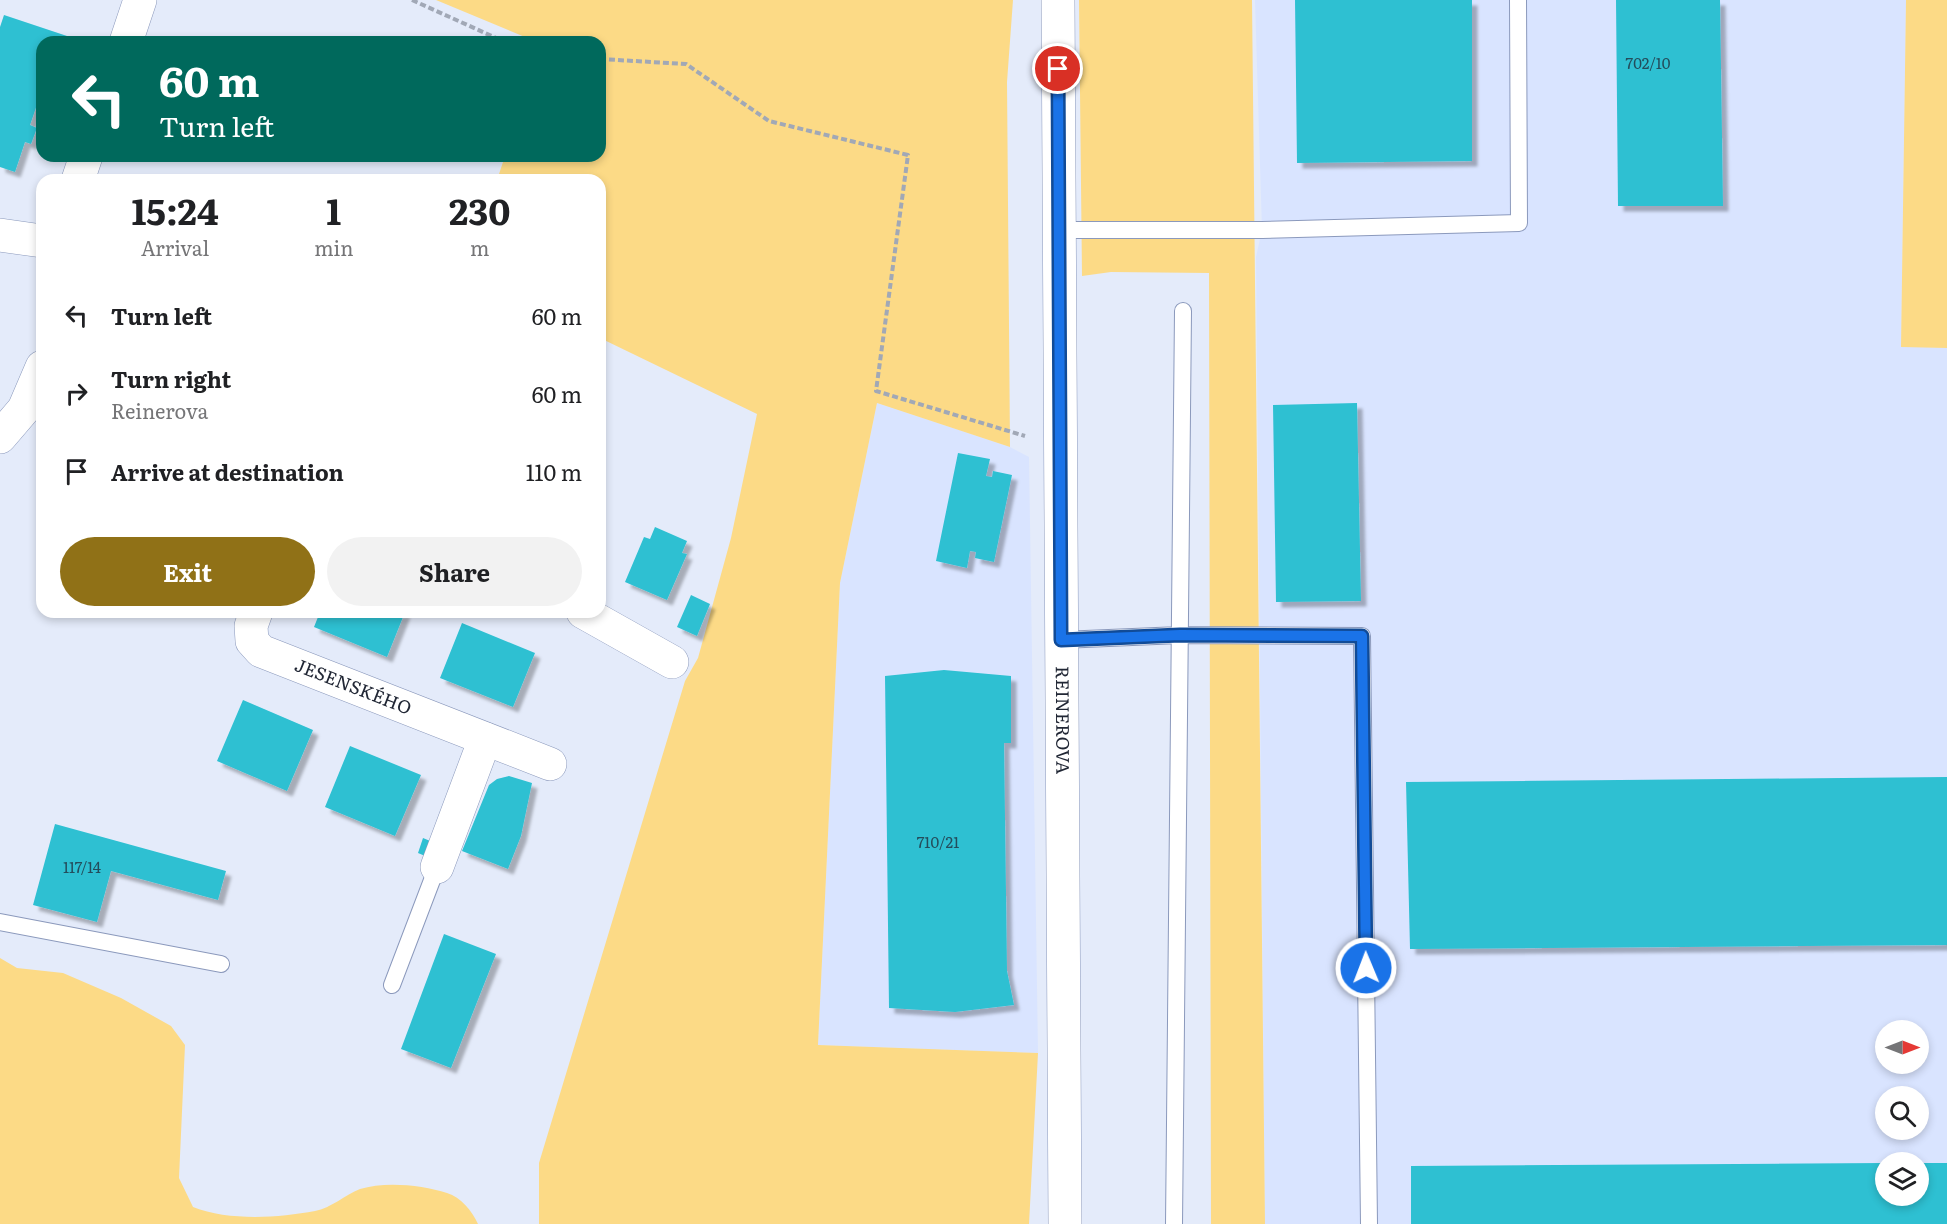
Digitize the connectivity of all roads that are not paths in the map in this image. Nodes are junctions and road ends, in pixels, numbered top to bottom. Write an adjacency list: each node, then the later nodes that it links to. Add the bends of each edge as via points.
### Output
1 (140, 0): 4 (street)
2 (1058, 0): 5 (street, REINEROVA)
3 (1518, 0): 5 (lane, via 1519,223 1262,230)
4 (128, 36)
5 (1059, 230): 14 (street, REINEROVA)
6 (0, 235): 7 (street)
7 (36, 240)
8 (1183, 311): 13 (lane)
9 (36, 382): 10 (street, via 24,409)
10 (0, 437)
11 (254, 618): 16 (street, JESENSKÉHO, via 252,641 261,651)
12 (594, 618): 15 (street)
13 (1180, 635): 14 (lane); 23 (lane); 24 (lane, via 1362,636)
14 (1061, 640): 22 (street, REINEROVA)
15 (672, 662)
16 (485, 739): 17 (street, JESENSKÉHO); 18 (street)
17 (550, 764)
18 (438, 867): 21 (lane)
19 (0, 922): 20 (lane)
20 (222, 964)
21 (392, 985)
22 (1065, 1224)
23 (1174, 1224)
24 (1370, 1224)

